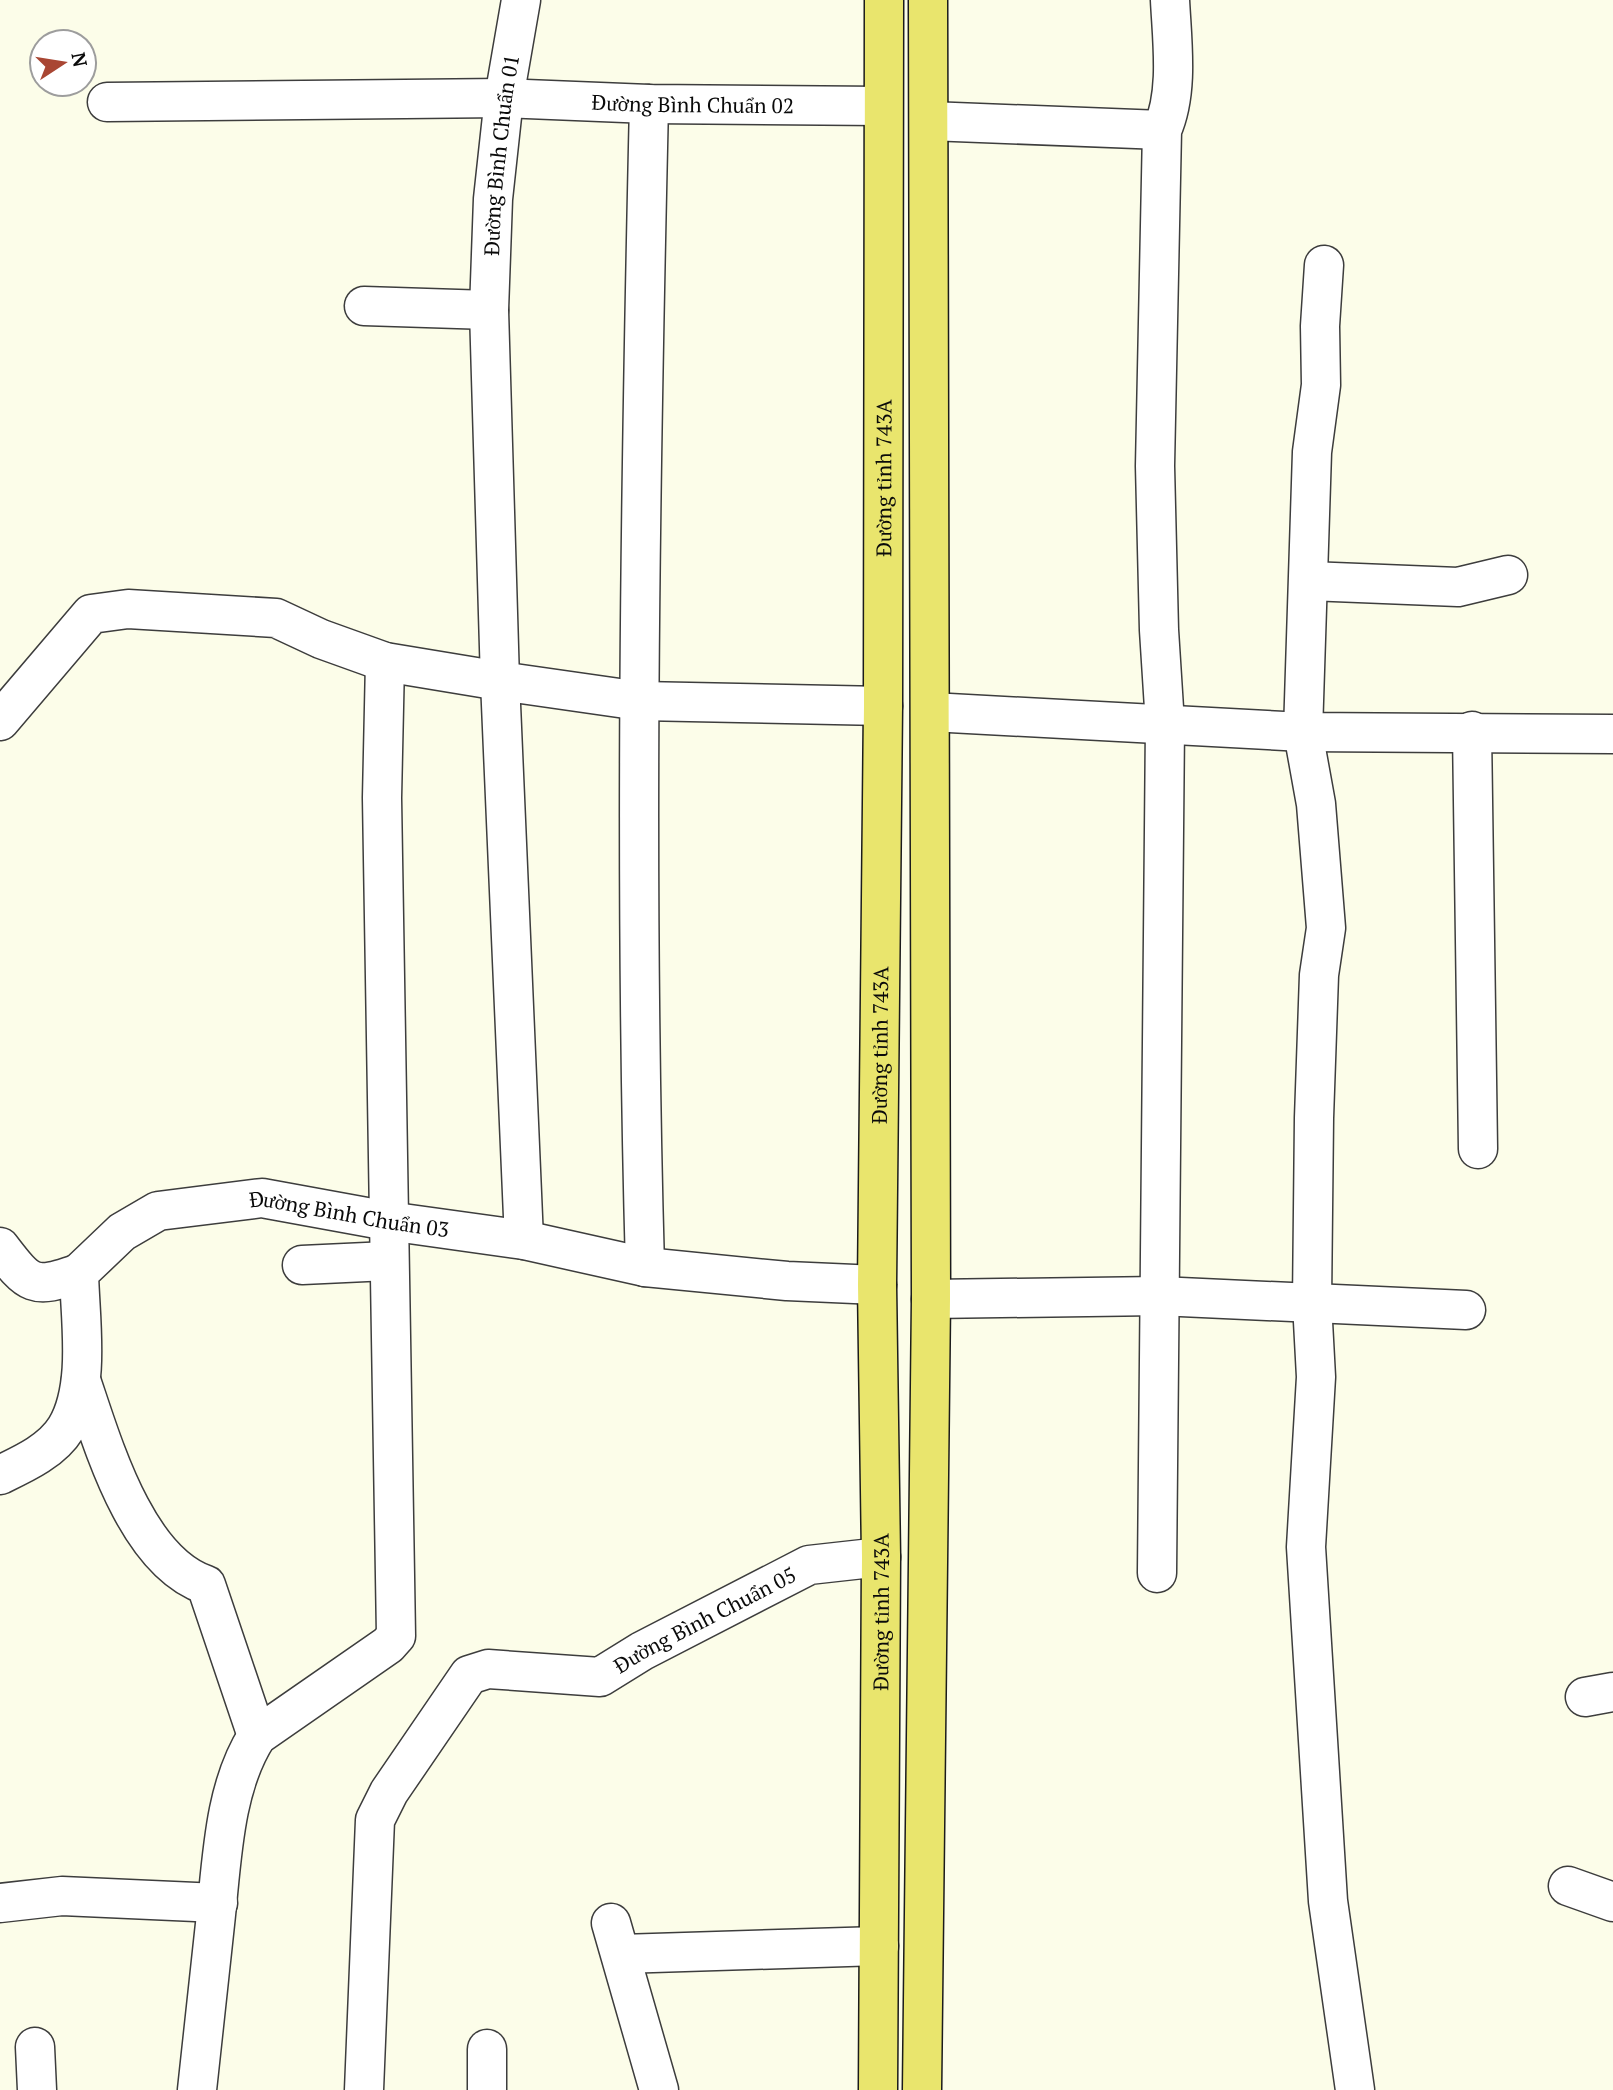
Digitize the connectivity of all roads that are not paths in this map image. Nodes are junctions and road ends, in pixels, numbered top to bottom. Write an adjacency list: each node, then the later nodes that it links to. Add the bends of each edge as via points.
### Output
1 (521, 0): 5 (street, Đường Bình Chuẩn 01)
2 (884, 0): 8 (main road, Đường tỉnh 743A)
3 (928, 0): 9 (main road)
4 (1170, 0): 10 (street, via 1171,94)
5 (504, 98): 6 (street, Đường Bình Chuẩn 02); 7 (street, Đường Bình Chuẩn 02); 13 (street, Đường Bình Chuẩn 01, via 493,199)
6 (107, 102)
7 (649, 104): 8 (street, Đường Bình Chuẩn 02); 18 (street)
8 (882, 106): 19 (main road, Đường tỉnh 743A)
9 (929, 121): 10 (street); 20 (main road)
10 (1162, 130): 22 (street, via 1155,466)
11 (1325, 265): 15 (street, via 1321,384 1312,452)
12 (364, 306): 13 (street)
13 (489, 310): 17 (street, Đường Bình Chuẩn 01)
14 (1508, 575): 15 (street, via 1458,587)
15 (1309, 581): 24 (street)
16 (385, 662): 17 (street); 21 (street, via 276,618 128,609 91,614); 27 (street, via 382,797)
17 (500, 681): 18 (street); 28 (street, Đường Bình Chuẩn 01)
18 (639, 701): 19 (street); 32 (street, via 638,1018)
19 (883, 706): 34 (main road, Đường tỉnh 743A)
20 (931, 712): 22 (street); 36 (main road)
21 (0, 721)
22 (1165, 724): 24 (street); 35 (street)
23 (1472, 731): 24 (street); 25 (street); 26 (street)
24 (1303, 732): 37 (street, via 1316,804 1325,928 1319,975)
25 (1613, 734)
26 (1478, 1149)
27 (388, 1220): 28 (street, Đường Bình Chuẩn 03); 30 (street); 33 (street, Đường Bình Chuẩn 03, via 262,1198 158,1211 122,1232)
28 (524, 1240): 32 (street, Đường Bình Chuẩn 03)
29 (0, 1247): 33 (street, via 23,1278 35,1284 50,1284)
30 (388, 1261): 31 (street); 43 (street, via 396,1636)
31 (302, 1265)
32 (645, 1267): 34 (street, Đường Bình Chuẩn 03)
33 (79, 1273): 39 (street)
34 (877, 1285): 41 (main road, Đường tỉnh 743A)
35 (1160, 1296): 36 (street); 37 (street); 42 (street)
36 (931, 1299): 57 (main road)
37 (1312, 1303): 38 (street); 58 (street, via 1316,1377 1306,1547 1328,1901)
38 (1466, 1310)
39 (82, 1381): 40 (street, via 65,1429 33,1459); 43 (street, via 105,1452 144,1531 188,1579 206,1585)
40 (0, 1475)
41 (881, 1557): 48 (main road, Đường tỉnh 743A); 53 (street, Đường Bình Chuẩn 05, via 809,1564 600,1677 488,1669 469,1675 374,1820)
42 (1157, 1573)
43 (257, 1736): 47 (street, via 237,1775)
44 (1568, 1886): 45 (street)
45 (1613, 1902)
46 (0, 1903): 47 (street, via 62,1896)
47 (218, 1903): 52 (street)
48 (879, 1946): 55 (street, via 616,1938); 56 (main road, Đường tỉnh 743A)
49 (35, 2047): 51 (street)
50 (486, 2049): 54 (street)
51 (37, 2090)
52 (197, 2090)
53 (363, 2090)
54 (487, 2090)
55 (659, 2090)
56 (878, 2090)
57 (922, 2090)
58 (1355, 2090)

